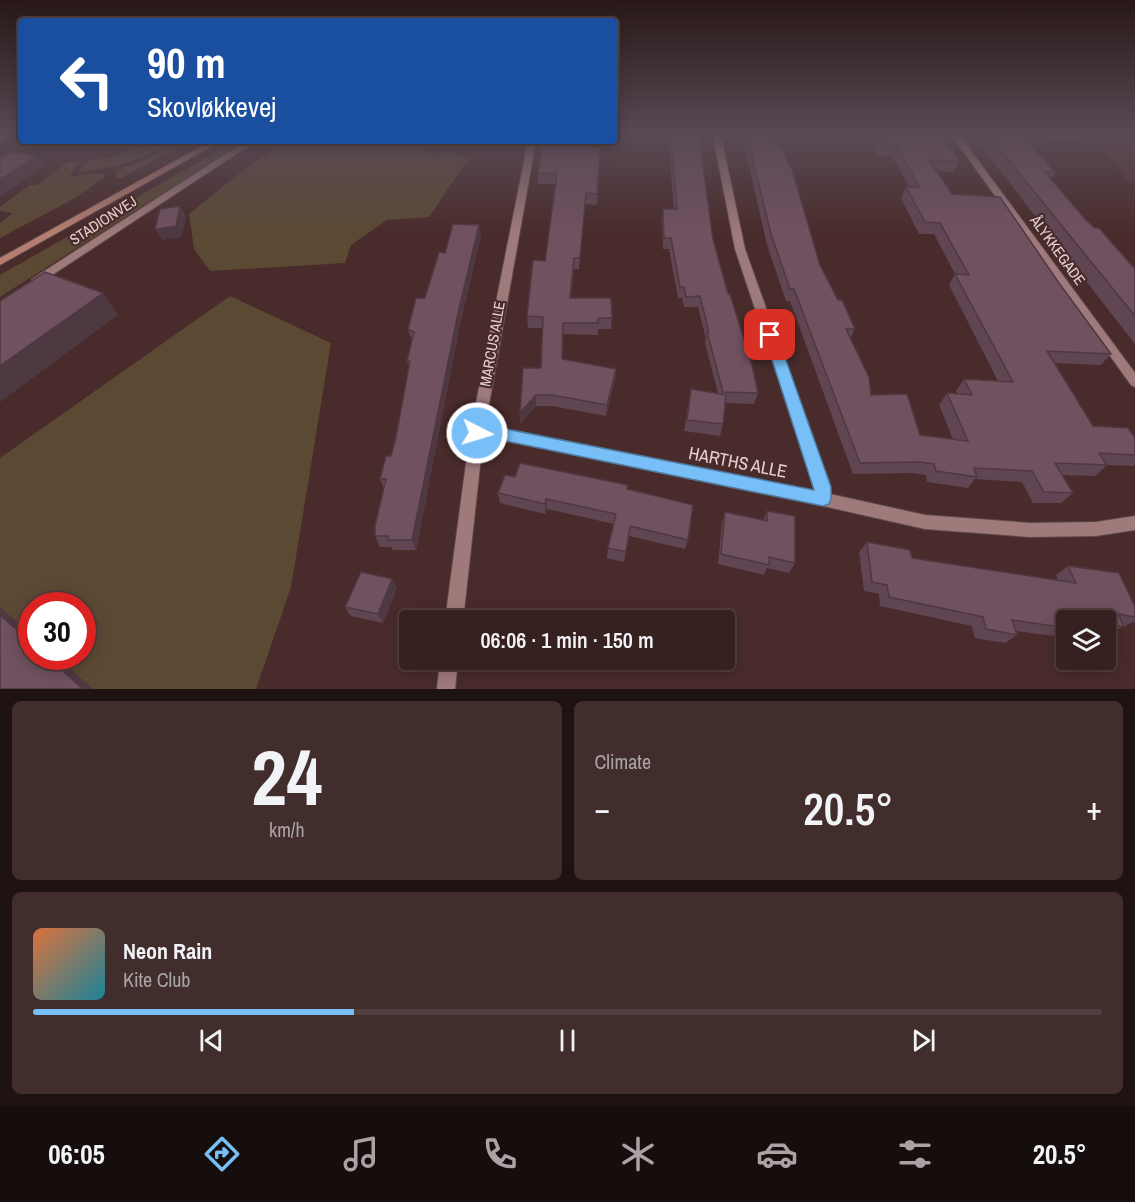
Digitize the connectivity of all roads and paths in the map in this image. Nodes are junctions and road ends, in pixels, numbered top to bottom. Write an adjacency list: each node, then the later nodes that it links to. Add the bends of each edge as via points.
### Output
1 (168, 168): 6 (main road)
2 (210, 168): 9 (street, STADIONVEJ)
3 (526, 168): 11 (street, MARCUS ALLE)
4 (724, 168): 12 (street, via 740,249 823,487)
5 (979, 168): 10 (street, ÅLYKKEGADE)
6 (56, 230): 7 (main road); 8 (main road)
7 (0, 256)
8 (0, 262)
9 (29, 286)
10 (1135, 382)
11 (477, 433): 12 (street, HARTHS ALLE, via 496,433); 14 (street, MARCUS ALLE)
12 (823, 499): 13 (street, HARTHS ALLE, via 926,522 1030,530 1096,529)
13 (1135, 523)
14 (455, 610)
15 (448, 670): 16 (street)
16 (446, 689)

